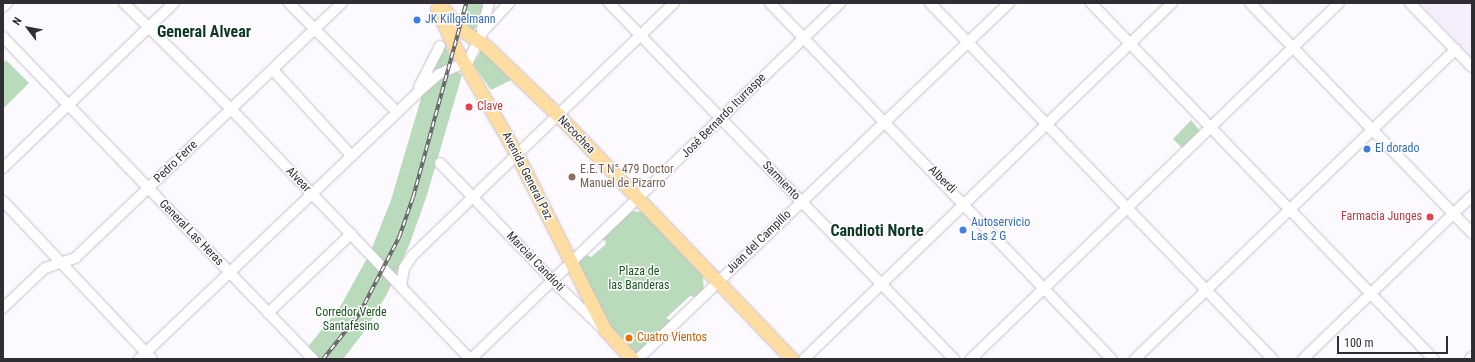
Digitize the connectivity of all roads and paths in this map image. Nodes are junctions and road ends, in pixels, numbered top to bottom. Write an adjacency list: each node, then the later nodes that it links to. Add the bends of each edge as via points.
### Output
1 (7, 3): 21 (street)
2 (124, 3): 22 (street, Alvear)
3 (174, 3): 22 (street)
4 (289, 3): 23 (street)
5 (342, 3): 23 (street, Pedro Ferre)
6 (436, 3): 33 (main road, Avenida General Paz, via 448,35)
7 (439, 3): 26 (main road, Necochea, via 459,28)
8 (489, 3): 26 (street)
9 (509, 3): 26 (street)
10 (609, 3): 24 (street, Sarmiento)
11 (674, 3): 24 (street)
12 (770, 3): 27 (street, Alberdi)
13 (840, 3): 27 (street, José Bernardo Iturraspe)
14 (930, 3): 28 (street)
15 (1009, 3): 28 (street, Juan del Campillo)
16 (1091, 3): 29 (street)
17 (1172, 3): 29 (street)
18 (1250, 3): 31 (street)
19 (1339, 3): 31 (street)
20 (1410, 3): 32 (street)
21 (3, 7)
22 (148, 28): 37 (street); 38 (street, Alvear)
23 (315, 30): 35 (street, Pedro Ferre); 39 (street)
24 (640, 36): 40 (street); 41 (street, Sarmiento)
25 (3, 37): 37 (street, General Las Heras)
26 (479, 38): 33 (street); 40 (main road, Necochea)
27 (803, 38): 41 (street, José Bernardo Iturraspe); 42 (street, Alberdi)
28 (967, 42): 42 (street, Juan del Campillo); 43 (street)
29 (1130, 43): 43 (street); 44 (street)
30 (440, 46): 36 (street)
31 (1293, 47): 44 (street); 45 (street)
32 (1456, 50): 34 (street); 45 (street)
33 (466, 63): 36 (street, via 439,74); 47 (main road, Avenida General Paz)
34 (1472, 67)
35 (273, 70): 38 (street, Pedro Ferre); 46 (street)
36 (417, 92): 39 (street)
37 (68, 105): 49 (street); 50 (street, General Las Heras)
38 (231, 109): 50 (street, Pedro Ferre); 51 (street, Alvear)
39 (396, 111): 46 (street)
40 (558, 115): 47 (street); 54 (main road, Necochea)
41 (721, 119): 54 (street, José Bernardo Iturraspe); 56 (street, Sarmiento)
42 (885, 123): 56 (street, Juan del Campillo); 57 (street, Alberdi)
43 (1047, 123): 57 (street); 58 (street)
44 (1210, 128): 58 (street); 59 (street)
45 (1373, 131): 59 (street); 60 (street)
46 (351, 155): 51 (street)
47 (517, 155): 53 (street); 64 (main road, Avenida General Paz)
48 (440, 163): 53 (street, Marcial Candioti)
49 (3, 168)
50 (149, 188): 63 (street, Pedro Ferre, via 75,258); 65 (street, General Las Heras)
51 (311, 193): 62 (street, Alvear); 65 (street)
52 (1472, 196): 60 (street)
53 (472, 198): 66 (street, Marcial Candioti); 69 (street, via 408,260 401,276)
54 (638, 200): 64 (street, José Bernardo Iturraspe); 67 (main road, Necochea)
55 (3, 201): 63 (street)
56 (802, 202): 67 (street, Juan del Campillo); 68 (street, Sarmiento)
57 (965, 204): 68 (street); 70 (street, Alberdi)
58 (1127, 207): 70 (street); 71 (street)
59 (1290, 211): 71 (street); 72 (street)
60 (1453, 214): 61 (street); 72 (street)
61 (1472, 233)
62 (351, 234): 69 (street, Alvear); 74 (street)
63 (62, 262): 73 (street, Pedro Ferre, via 45,268); 76 (street)
64 (571, 264): 66 (street, José Bernardo Iturraspe); 75 (main road, Avenida General Paz)
65 (230, 272): 74 (street, General Las Heras); 76 (street)
66 (552, 281): 75 (street, Marcial Candioti); 78 (street, José Bernardo Iturraspe)
67 (719, 282): 80 (street, Juan del Campillo); 81 (main road, Necochea)
68 (882, 285): 82 (street); 83 (street, Sarmiento)
69 (401, 286): 78 (street, Alvear)
70 (1044, 288): 84 (street); 85 (street, Alberdi)
71 (1208, 290): 86 (street); 87 (street)
72 (1371, 296): 88 (street); 89 (street)
73 (3, 308)
74 (268, 313): 77 (street, General Las Heras)
75 (605, 330): 79 (main road, Marcial Candioti)
76 (145, 357)
77 (308, 357)
78 (471, 359)
79 (632, 359)
80 (638, 359)
81 (792, 359)
82 (804, 359)
83 (954, 359)
84 (971, 359)
85 (1111, 359)
86 (1135, 359)
87 (1273, 359)
88 (1303, 359)
89 (1433, 359)

